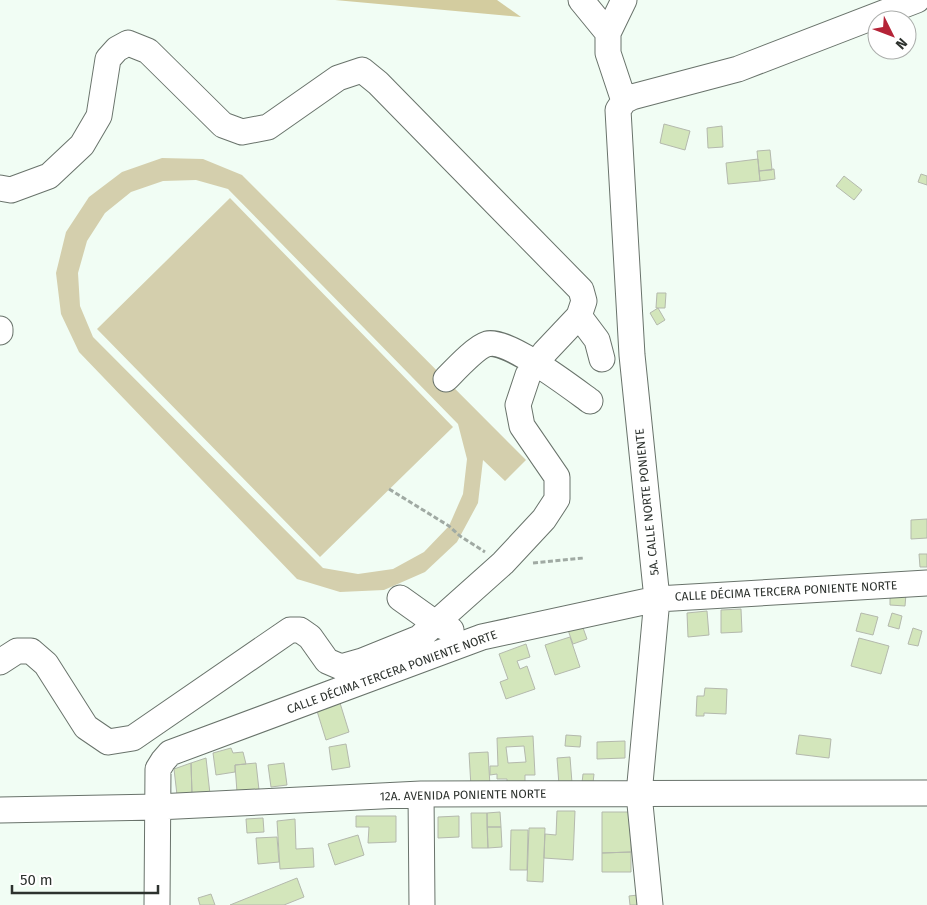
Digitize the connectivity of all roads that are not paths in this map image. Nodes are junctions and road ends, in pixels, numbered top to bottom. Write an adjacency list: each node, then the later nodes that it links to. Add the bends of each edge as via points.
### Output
1 (582, 0): 4 (street)
2 (624, 0): 4 (street)
3 (917, 0): 5 (street, via 738,69 632,96)
4 (608, 33): 5 (street, via 608,53)
5 (624, 101): 14 (street, 5A. CALLE NORTE PONIENTE, via 618,110 632,355)
6 (0, 188): 7 (street, via 11,190 49,176 82,145 99,116 108,59 117,48 128,42 148,51 223,125 242,132 268,127 338,78 362,70 580,290 584,301)
7 (579, 316): 8 (street, via 597,340); 9 (street)
8 (602, 358)
9 (536, 364): 10 (street, via 510,349 487,344); 11 (street); 15 (street, via 528,375 518,405 522,426 557,478 557,499 544,519 503,563)
10 (446, 379)
11 (590, 401)
12 (927, 583): 14 (street, CALLE DÉCIMA TERCERA PONIENTE NORTE)
13 (400, 598): 15 (street)
14 (657, 599): 16 (street, CALLE DÉCIMA TERCERA PONIENTE NORTE); 20 (street, 5A. CALLE NORTE PONIENTE)
15 (435, 623): 16 (street); 17 (street, via 419,638 362,662 341,667 327,661 310,637 300,630 290,630 133,738 108,742 86,727 46,664 31,651 17,652)
16 (482, 638): 21 (street, CALLE DÉCIMA TERCERA PONIENTE NORTE, via 170,753 158,769)
17 (0, 662)
18 (927, 793): 20 (street, 12A. AVENIDA PONIENTE NORTE)
19 (421, 794): 20 (street, 12A. AVENIDA PONIENTE NORTE); 21 (street, 12A. AVENIDA PONIENTE NORTE); 24 (street)
20 (639, 794): 25 (street, 5A. CALLE NORTE PONIENTE)
21 (157, 807): 22 (street, 12A. AVENIDA PONIENTE NORTE); 23 (street)
22 (0, 810)
23 (157, 905)
24 (422, 905)
25 (650, 905)

